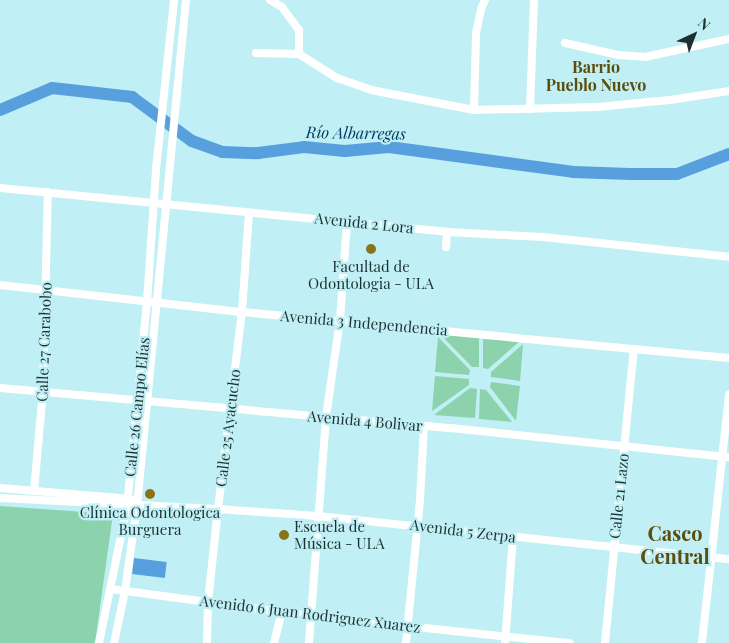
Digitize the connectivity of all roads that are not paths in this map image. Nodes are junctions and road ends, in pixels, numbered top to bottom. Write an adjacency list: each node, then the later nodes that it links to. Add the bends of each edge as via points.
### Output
1 (174, 0): 15 (street, Calle 26 Campo Elías)
2 (186, 0): 16 (street, Calle 26 Campo Elías)
3 (270, 0): 9 (street, via 282,7 299,30)
4 (485, 0): 12 (street, via 476,33)
5 (534, 0): 11 (street)
6 (729, 39): 7 (street, via 645,57 618,55)
7 (565, 42)
8 (256, 53): 9 (street)
9 (299, 54): 12 (street, via 337,78 371,90)
10 (729, 91): 11 (street, via 634,105)
11 (530, 109): 12 (street)
12 (474, 110)
13 (0, 188): 14 (street, Avenida 2 Lora)
14 (48, 192): 15 (street, Avenida 2 Lora); 23 (street, Calle 27 Carabobo)
15 (154, 202): 16 (street, Avenida 2 Lora); 24 (street, Calle 26 Campo Elías)
16 (166, 204): 17 (street, Avenida 2 Lora); 25 (street, Calle 26 Campo Elías)
17 (249, 212): 18 (street, Avenida 2 Lora); 26 (street, Calle 25 Ayacucho)
18 (347, 222): 19 (street, Avenida 2 Lora); 27 (street)
19 (447, 232): 20 (street); 21 (street, Avenida 2 Lora, via 543,237)
20 (446, 247)
21 (729, 257)
22 (0, 285): 23 (street, Avenida 3 Independencia)
23 (47, 289): 24 (street, Avenida 3 Independencia); 31 (street, Calle 27 Carabobo)
24 (147, 302): 25 (street, Avenida 3 Independencia); 33 (street, Calle 26 Campo Elías)
25 (157, 302): 26 (street, Avenida 3 Independencia); 34 (street, Calle 26 Campo Elías)
26 (242, 312): 27 (street, Avenida 3 Independencia); 35 (street, Calle 25 Ayacucho)
27 (340, 320): 28 (street, Avenida 3 Independencia); 36 (street)
28 (634, 349): 29 (street, Avenida 3 Independencia); 38 (street, Calle 21 Lazo)
29 (729, 358)
30 (0, 388): 31 (street, Avenida 4 Bolivar)
31 (43, 391): 33 (street, Avenida 4 Bolivar); 41 (street, Calle 27 Carabobo)
32 (729, 394): 39 (street)
33 (137, 401): 34 (street, Avenida 4 Bolivar); 43 (street, Calle 26 Campo Elías)
34 (147, 402): 35 (street, Avenida 4 Bolivar); 44 (street, Calle 26 Campo Elías)
35 (231, 409): 36 (street, Avenida 4 Bolivar); 45 (street, Calle 25 Ayacucho)
36 (326, 417): 37 (street, Avenida 4 Bolivar); 46 (street)
37 (424, 427): 38 (street, Avenida 4 Bolivar); 47 (street)
38 (624, 446): 39 (street, Avenida 4 Bolivar); 49 (street, Calle 21 Lazo)
39 (726, 457): 50 (street)
40 (0, 488): 41 (street)
41 (34, 490): 43 (street)
42 (0, 498): 43 (street)
43 (128, 502): 44 (street, Avenida 5 Zerpa); 52 (street, Calle 26 Campo Elías)
44 (138, 502): 45 (street, Avenida 5 Zerpa); 53 (street, Calle 26 Campo Elías)
45 (218, 509): 46 (street, Avenida 5 Zerpa); 54 (street, Calle 25 Ayacucho)
46 (318, 516): 47 (street, Avenida 5 Zerpa); 56 (street)
47 (416, 525): 48 (street, Avenida 5 Zerpa); 57 (street)
48 (513, 537): 49 (street, Avenida 5 Zerpa); 58 (street)
49 (614, 546): 50 (street, Avenida 5 Zerpa); 66 (street, Calle 21 Lazo)
50 (710, 556): 51 (street, Avenida 5 Zerpa); 67 (street)
51 (729, 559)
52 (111, 589): 53 (street, Avenido 6 Juan Rodriguez Xuarez); 59 (street, Calle 26 Campo Elías)
53 (125, 591): 54 (street, Avenido 6 Juan Rodriguez Xuarez); 60 (street, Calle 26 Campo Elías)
54 (208, 602): 55 (street, Avenido 6 Juan Rodriguez Xuarez); 61 (street, Calle 25 Ayacucho)
55 (282, 612): 56 (street, Avenido 6 Juan Rodriguez Xuarez); 62 (street)
56 (311, 616): 57 (street, Avenido 6 Juan Rodriguez Xuarez); 63 (street)
57 (408, 626): 58 (street, Avenido 6 Juan Rodriguez Xuarez); 64 (street)
58 (505, 640): 65 (street, Avenido 6 Juan Rodriguez Xuarez)
59 (99, 643)
60 (114, 643)
61 (207, 643)
62 (274, 643)
63 (309, 643)
64 (406, 643)
65 (570, 643)
66 (605, 643)
67 (702, 643)

